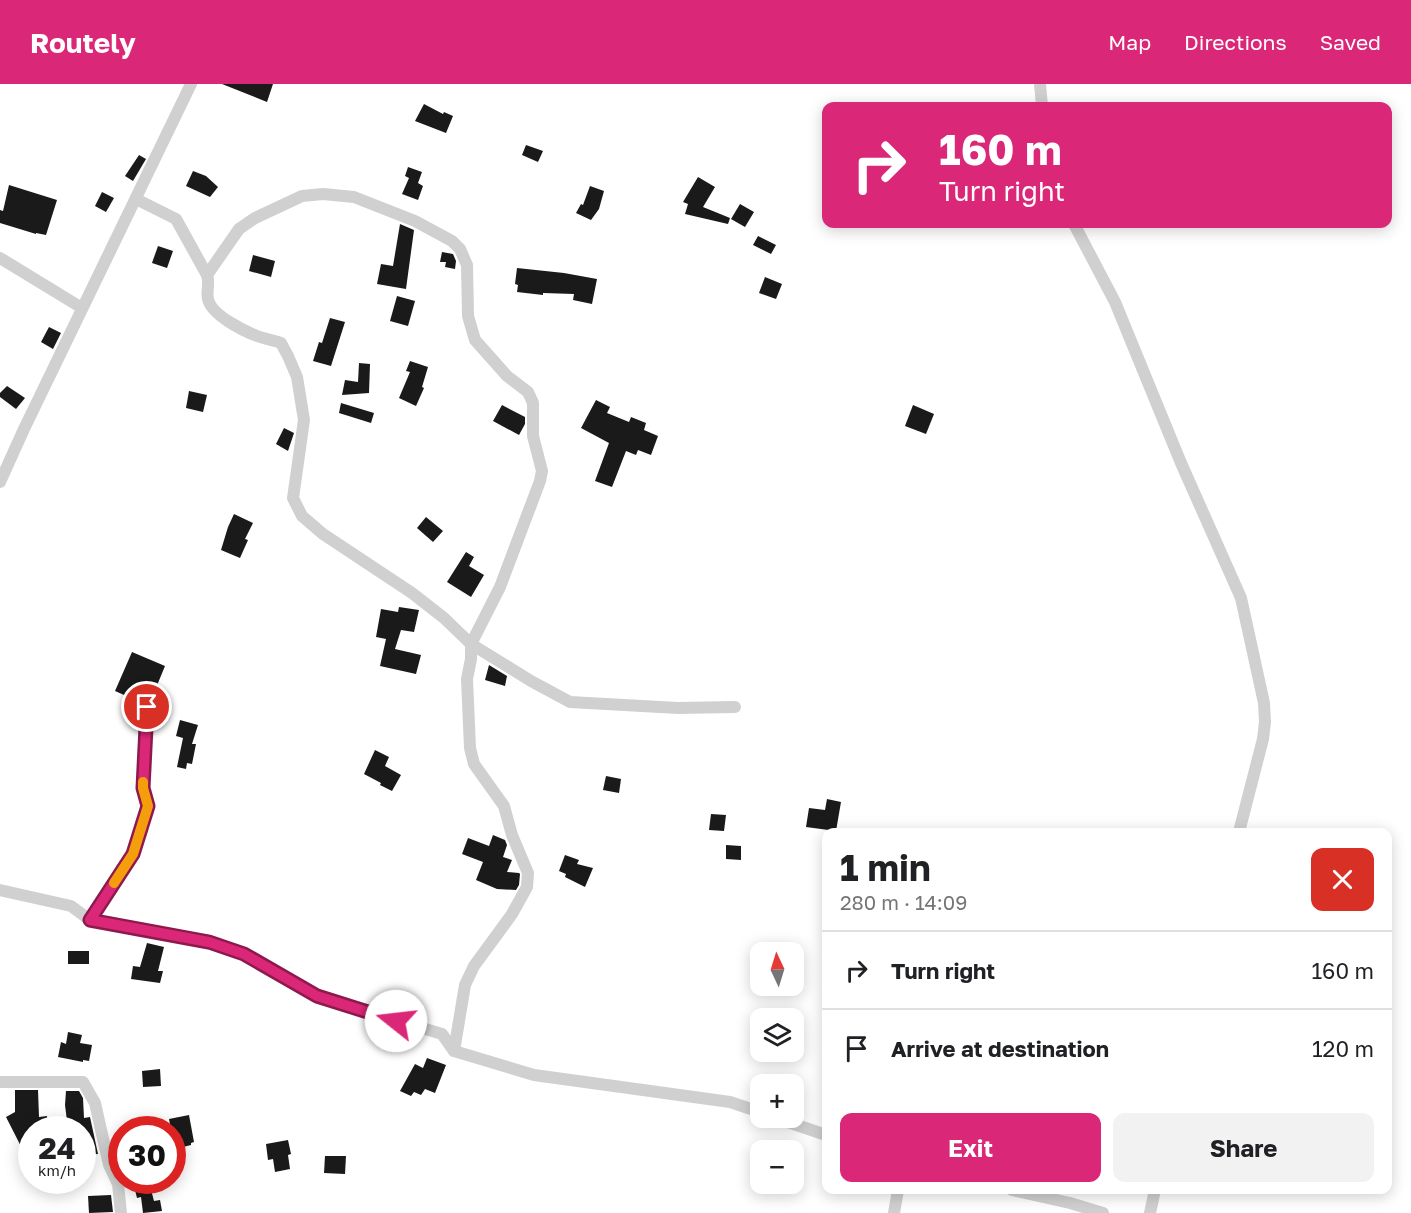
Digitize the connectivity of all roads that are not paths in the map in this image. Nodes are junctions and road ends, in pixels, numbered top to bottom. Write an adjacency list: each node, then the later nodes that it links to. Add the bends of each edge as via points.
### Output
1 (191, 84): 4 (street)
2 (1040, 84): 3 (street)
3 (1042, 102)
4 (136, 199): 7 (street, via 176,219); 8 (street)
5 (1076, 228): 13 (street, via 1115,302 1240,598 1265,722)
6 (0, 258): 8 (street)
7 (207, 275): 10 (street, via 212,308 234,325 281,343 297,377 304,420 293,498 302,516 412,593); 10 (street, via 239,230 302,196 354,197 416,221 460,249 466,265 472,334 507,376 528,392 533,403 533,436 542,471 500,587)
8 (82, 308): 9 (street)
9 (0, 482)
10 (471, 644): 12 (street, via 570,702); 16 (street, via 467,679 474,764 504,806 528,873 523,896 474,966 465,986)
11 (147, 707): 15 (street, via 143,788 148,806 133,854)
12 (735, 707)
13 (1240, 828)
14 (0, 890): 15 (street, via 71,906)
15 (90, 920): 16 (street, via 209,942 244,954 317,996 442,1034)
16 (454, 1051): 18 (street, via 534,1075 730,1102)
17 (0, 1082): 24 (street, via 83,1082 94,1103 109,1165 118,1184)
18 (750, 1109)
19 (804, 1128): 20 (street)
20 (822, 1134)
21 (897, 1194): 25 (street)
22 (1030, 1194): 26 (street)
23 (1154, 1194): 27 (street)
24 (121, 1213)
25 (894, 1213)
26 (1102, 1213)
27 (1150, 1213)

